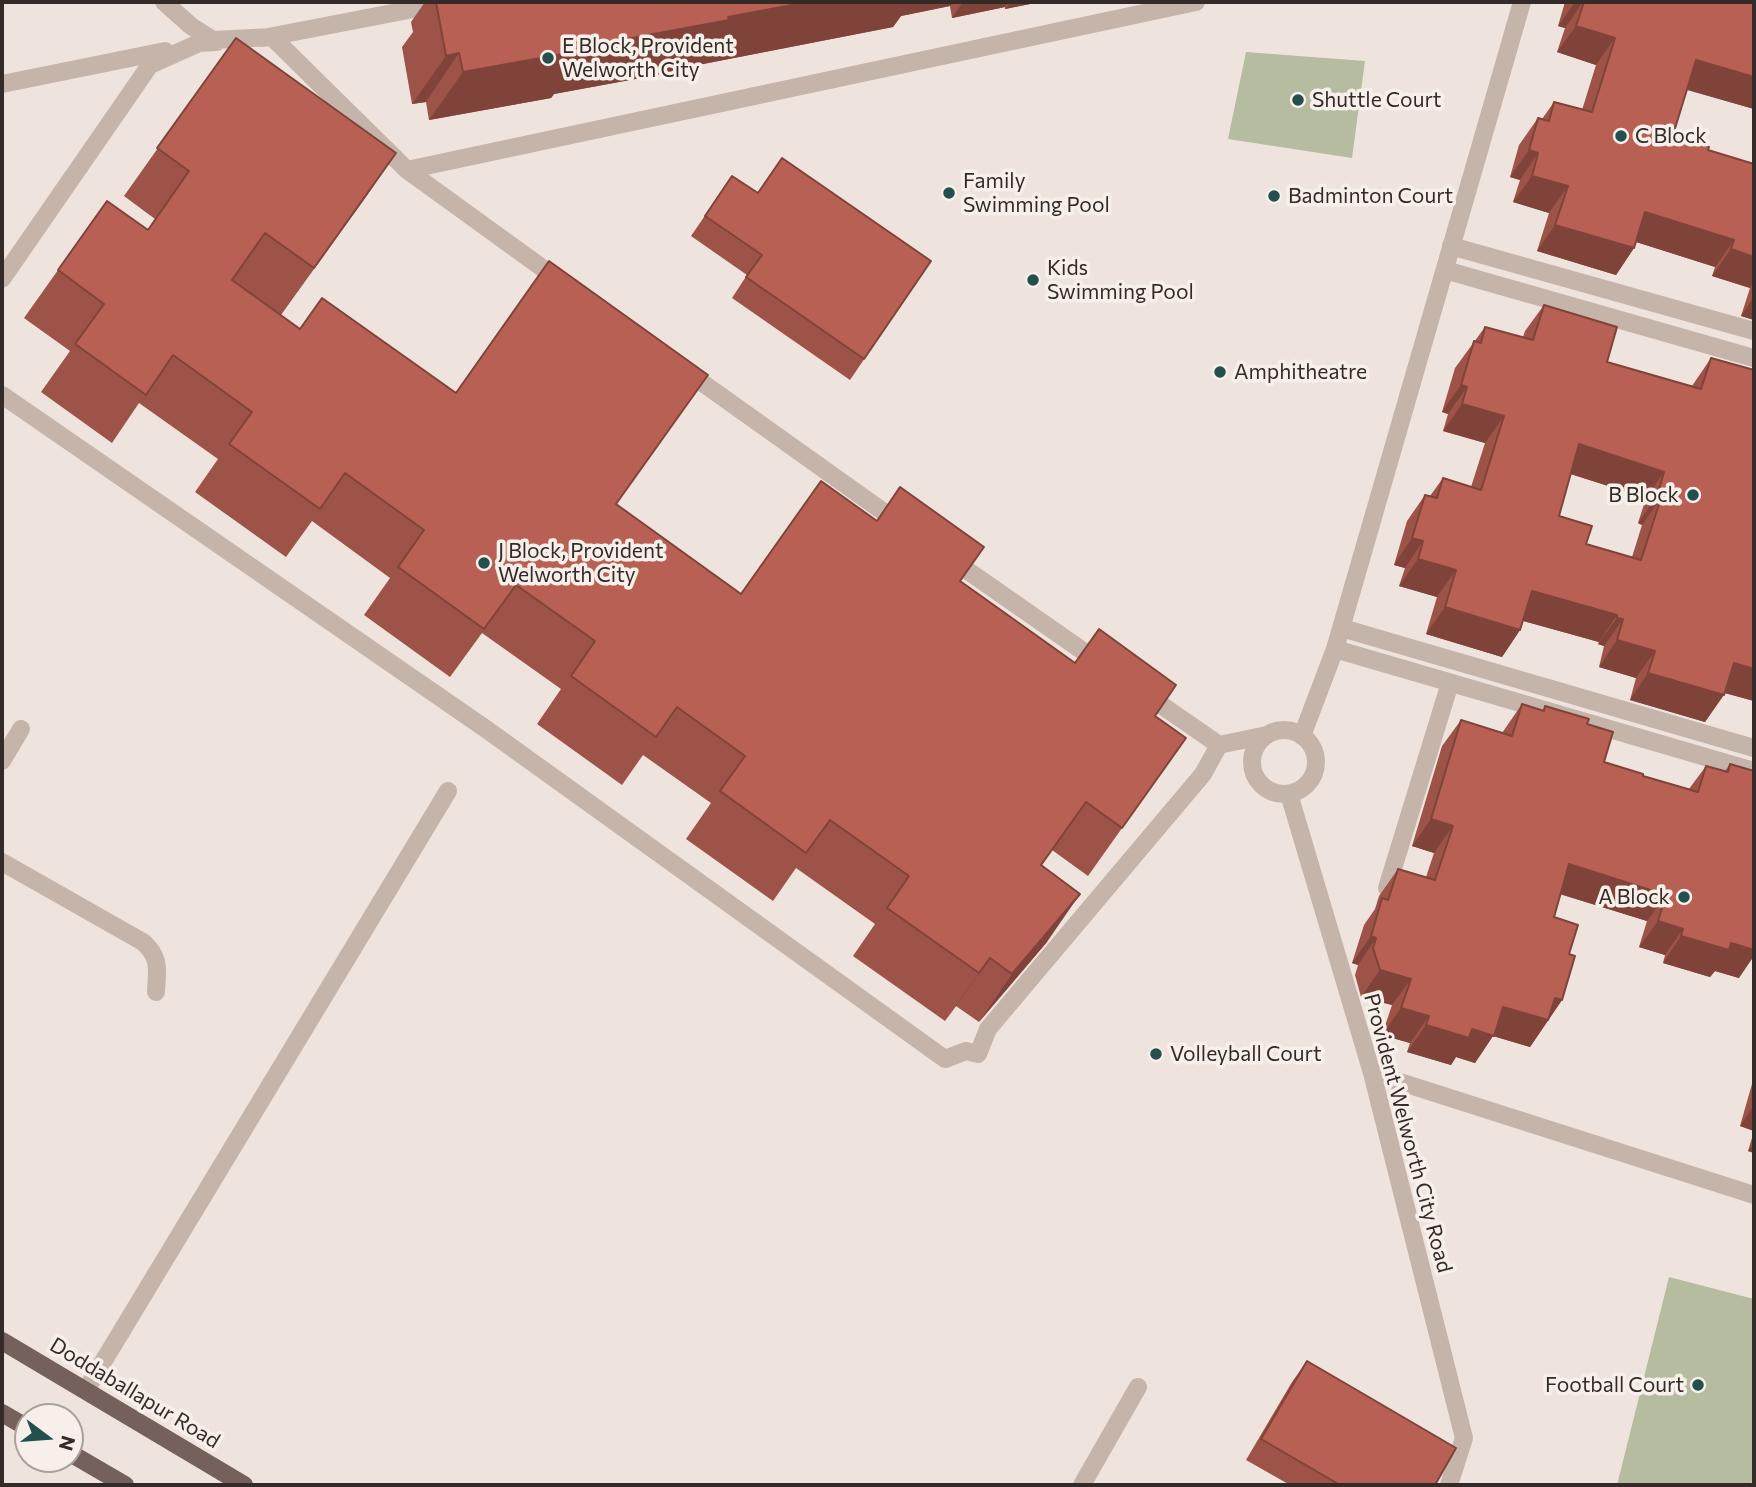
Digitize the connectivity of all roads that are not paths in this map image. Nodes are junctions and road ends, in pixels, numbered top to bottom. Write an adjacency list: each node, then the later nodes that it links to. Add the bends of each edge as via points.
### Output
1 (164, 2): 7 (street)
2 (190, 2): 7 (street)
3 (387, 2): 9 (street)
4 (450, 2): 8 (street)
5 (1196, 2): 11 (street)
6 (1522, 2): 12 (street)
7 (191, 26): 9 (street)
8 (272, 37): 9 (street); 11 (street)
9 (206, 42): 10 (street); 14 (street, via 150,65)
10 (2, 84)
11 (407, 170): 15 (street)
12 (1451, 247): 13 (street); 16 (street)
13 (1445, 270): 17 (street); 20 (street)
14 (2, 279)
15 (573, 290)
16 (1754, 331)
17 (1754, 358)
18 (673, 362): 26 (street)
19 (2, 395): 26 (street, via 486,729 945,1059 966,1051 978,1054 988,1029 1203,774)
20 (1342, 628): 21 (street); 27 (street)
21 (1335, 649): 22 (street); 25 (street)
22 (1450, 683): 29 (street); 33 (street)
23 (21, 729): 28 (street)
24 (1267, 735): 25 (street, via 1292,731); 26 (street); 31 (street, via 1258,743 1252,767 1265,788)
25 (1302, 736): 31 (street, via 1311,745 1315,769 1310,781)
26 (1219, 745)
27 (1754, 748)
28 (2, 761)
29 (1754, 771)
30 (449, 791): 39 (street)
31 (1289, 794): 35 (street, Provident Welworth City Road)
32 (2, 862): 34 (street, via 143,942 157,959)
33 (1387, 888)
34 (156, 992)
35 (1372, 1073): 36 (street); 44 (street, Provident Welworth City Road, via 1464,1438)
36 (1754, 1195)
37 (2, 1341): 39 (main road, Doddaballapur Road)
38 (1138, 1387): 43 (street)
39 (86, 1390): 42 (main road, Doddaballapur Road)
40 (84, 1461): 41 (main road)
41 (125, 1485)
42 (244, 1485)
43 (1083, 1485)
44 (1449, 1485)

